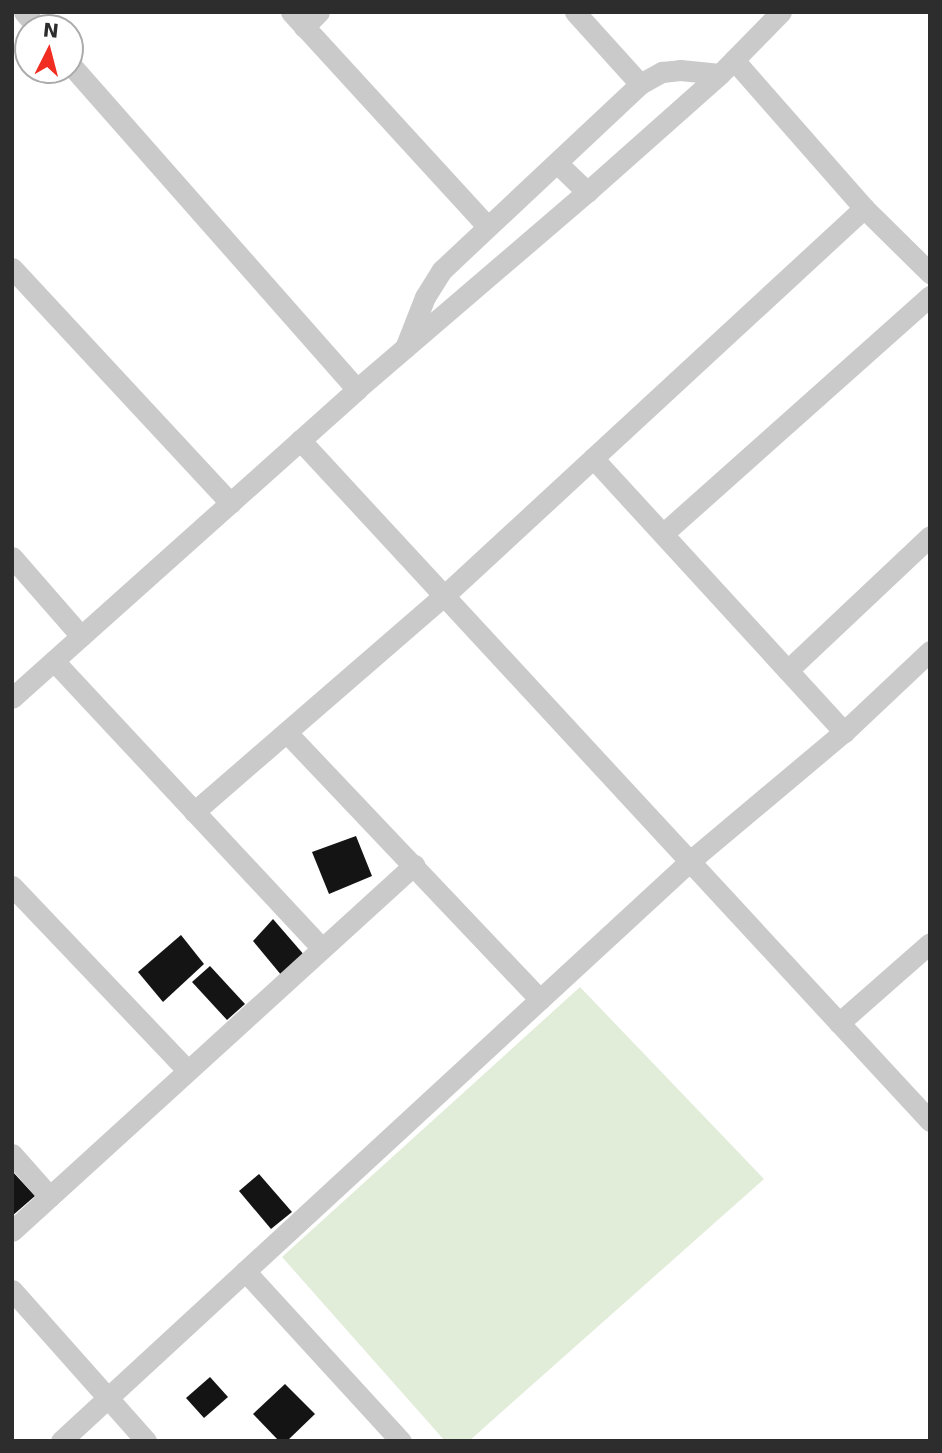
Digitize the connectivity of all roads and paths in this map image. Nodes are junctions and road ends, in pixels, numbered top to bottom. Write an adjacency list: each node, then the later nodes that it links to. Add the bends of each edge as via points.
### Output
1 (575, 12): 6 (street)
2 (781, 12): 4 (street)
3 (304, 17): 10 (street)
4 (727, 67): 6 (street, via 662,72); 8 (street); 9 (street)
5 (84, 80): 15 (street)
6 (640, 84): 7 (street)
7 (557, 163): 8 (street); 10 (street)
8 (587, 192): 14 (street)
9 (864, 208): 12 (street); 17 (street)
10 (487, 226): 14 (street, via 434,281)
11 (12, 268): 18 (street)
12 (930, 273)
13 (930, 296): 19 (street)
14 (404, 350): 15 (street)
15 (357, 389): 16 (street)
16 (300, 440): 18 (street); 22 (street)
17 (593, 458): 19 (street); 22 (street)
18 (230, 503): 23 (street)
19 (665, 532): 26 (street)
20 (928, 541): 26 (street)
21 (12, 557): 23 (street)
22 (446, 594): 29 (street); 31 (street)
23 (81, 636): 25 (street)
24 (930, 651): 28 (street)
25 (54, 660): 27 (street); 30 (street)
26 (788, 670): 28 (street)
27 (12, 698)
28 (844, 732): 31 (street)
29 (288, 734): 30 (street); 32 (street)
30 (194, 812): 35 (street)
31 (690, 861): 36 (street); 37 (street)
32 (414, 865): 35 (street); 36 (street)
33 (12, 886): 38 (street)
34 (930, 943): 37 (street)
35 (323, 948): 38 (street)
36 (540, 1000): 43 (street)
37 (839, 1023): 39 (street)
38 (188, 1071): 41 (street)
39 (930, 1121)
40 (12, 1154): 41 (street)
41 (50, 1197): 42 (street)
42 (12, 1231)
43 (245, 1271): 45 (street); 48 (street)
44 (12, 1290): 45 (street)
45 (108, 1398): 46 (street); 47 (street)
46 (61, 1441)
47 (146, 1441)
48 (401, 1441)

